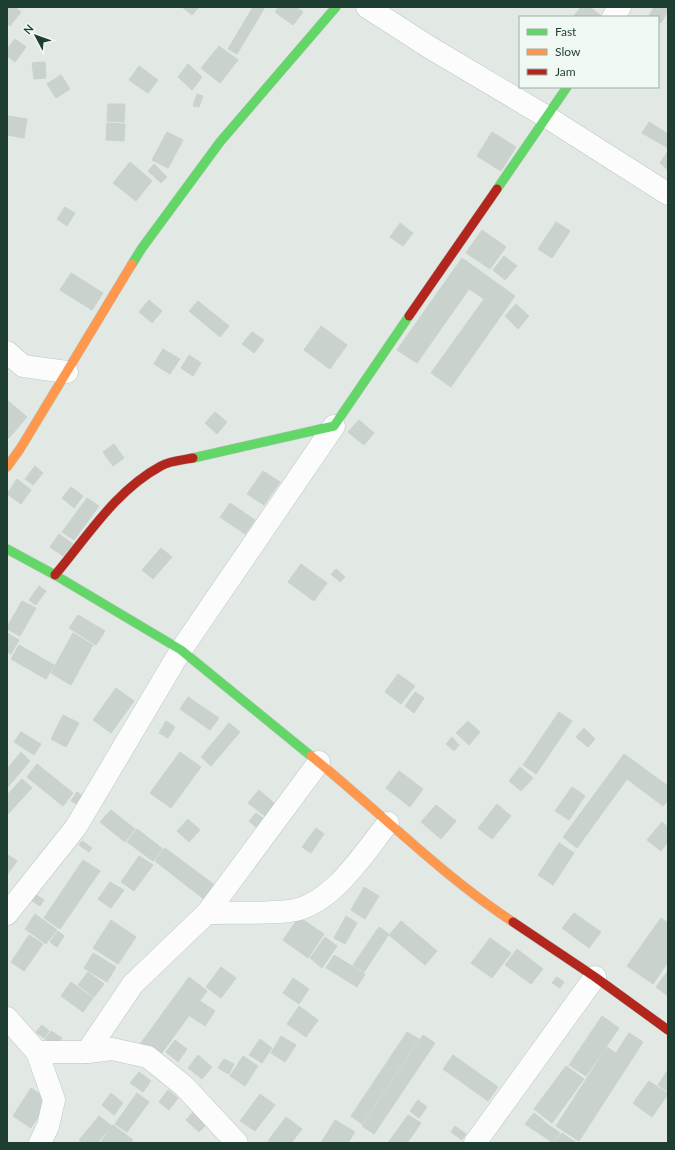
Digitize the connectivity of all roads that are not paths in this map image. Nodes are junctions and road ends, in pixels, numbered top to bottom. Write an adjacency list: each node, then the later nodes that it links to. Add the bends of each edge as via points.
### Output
1 (336, 7): 9 (street, via 220,142 142,248)
2 (367, 7): 6 (street)
3 (620, 7): 4 (street)
4 (614, 16)
5 (566, 88): 6 (street)
6 (547, 117): 7 (street); 10 (street)
7 (668, 194)
8 (7, 352): 9 (street, via 23,366)
9 (67, 372): 11 (street)
10 (334, 426): 13 (street, via 162,465 146,474 126,491); 14 (street)
11 (7, 467)
12 (7, 549): 13 (street)
13 (55, 575): 14 (street)
14 (181, 650): 15 (street); 18 (street, via 76,826)
15 (318, 762): 16 (street); 17 (street)
16 (388, 823): 17 (street, via 341,883 320,900 292,911); 19 (street, via 487,905)
17 (207, 913): 23 (street, via 133,984)
18 (7, 914)
19 (596, 977): 21 (street); 26 (street)
20 (7, 1018): 22 (street)
21 (668, 1030)
22 (37, 1052): 23 (street); 24 (street, via 54,1100 48,1126)
23 (87, 1052): 25 (street, via 112,1049 148,1057 184,1086)
24 (40, 1143)
25 (237, 1143)
26 (475, 1143)

